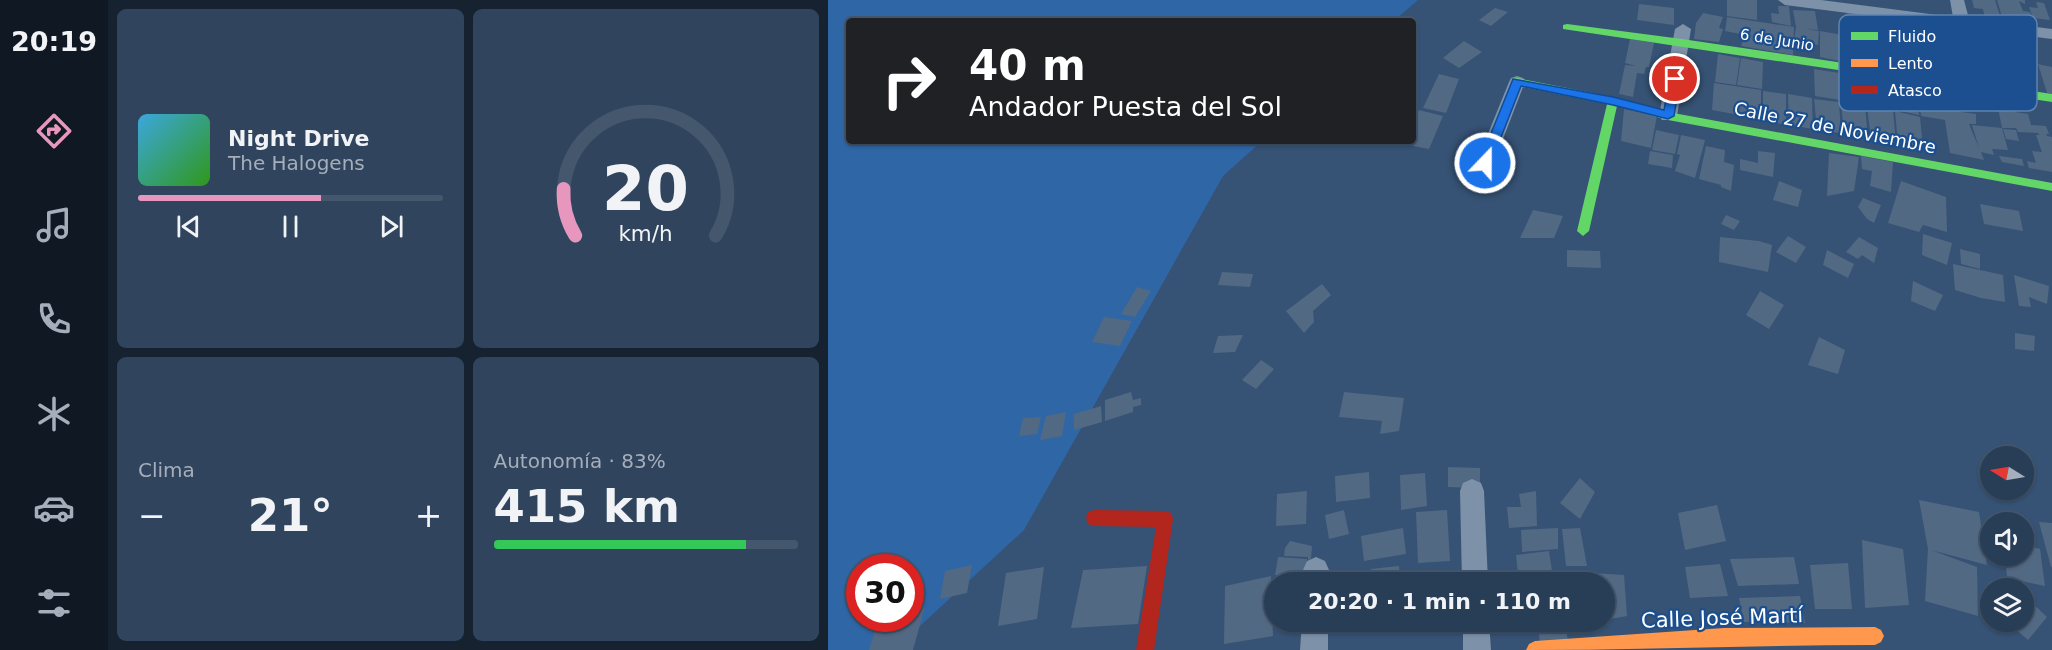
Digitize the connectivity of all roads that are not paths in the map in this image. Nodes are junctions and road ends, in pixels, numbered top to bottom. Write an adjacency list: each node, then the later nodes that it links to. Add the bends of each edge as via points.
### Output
1 (1785, 0): 3 (street)
2 (1957, 0): 4 (street)
3 (1911, 15)
4 (1961, 15)
5 (1567, 27): 8 (street, 6 de Junio)
6 (2037, 32): 7 (street)
7 (2052, 34)
8 (1683, 35): 9 (street, 6 de Junio); 14 (street)
9 (1839, 62)
10 (1517, 82): 13 (street, Calle 27 de Noviembre); 15 (street)
11 (2037, 95): 12 (street, 6 de Junio)
12 (2052, 98)
13 (1613, 101): 14 (street, Calle 27 de Noviembre); 17 (street)
14 (1668, 116): 16 (street, Calle 27 de Noviembre)
15 (1477, 183)
16 (2052, 187)
17 (1583, 231)
18 (1472, 491): 20 (street)
19 (1094, 518): 24 (street, via 1165,519)
20 (1475, 572)
21 (1315, 632): 25 (street)
22 (1477, 632): 26 (street)
23 (1875, 636): 27 (street, Calle José Martí, via 1724,637)
24 (1145, 650)
25 (1314, 650)
26 (1478, 650)
27 (1535, 650)

